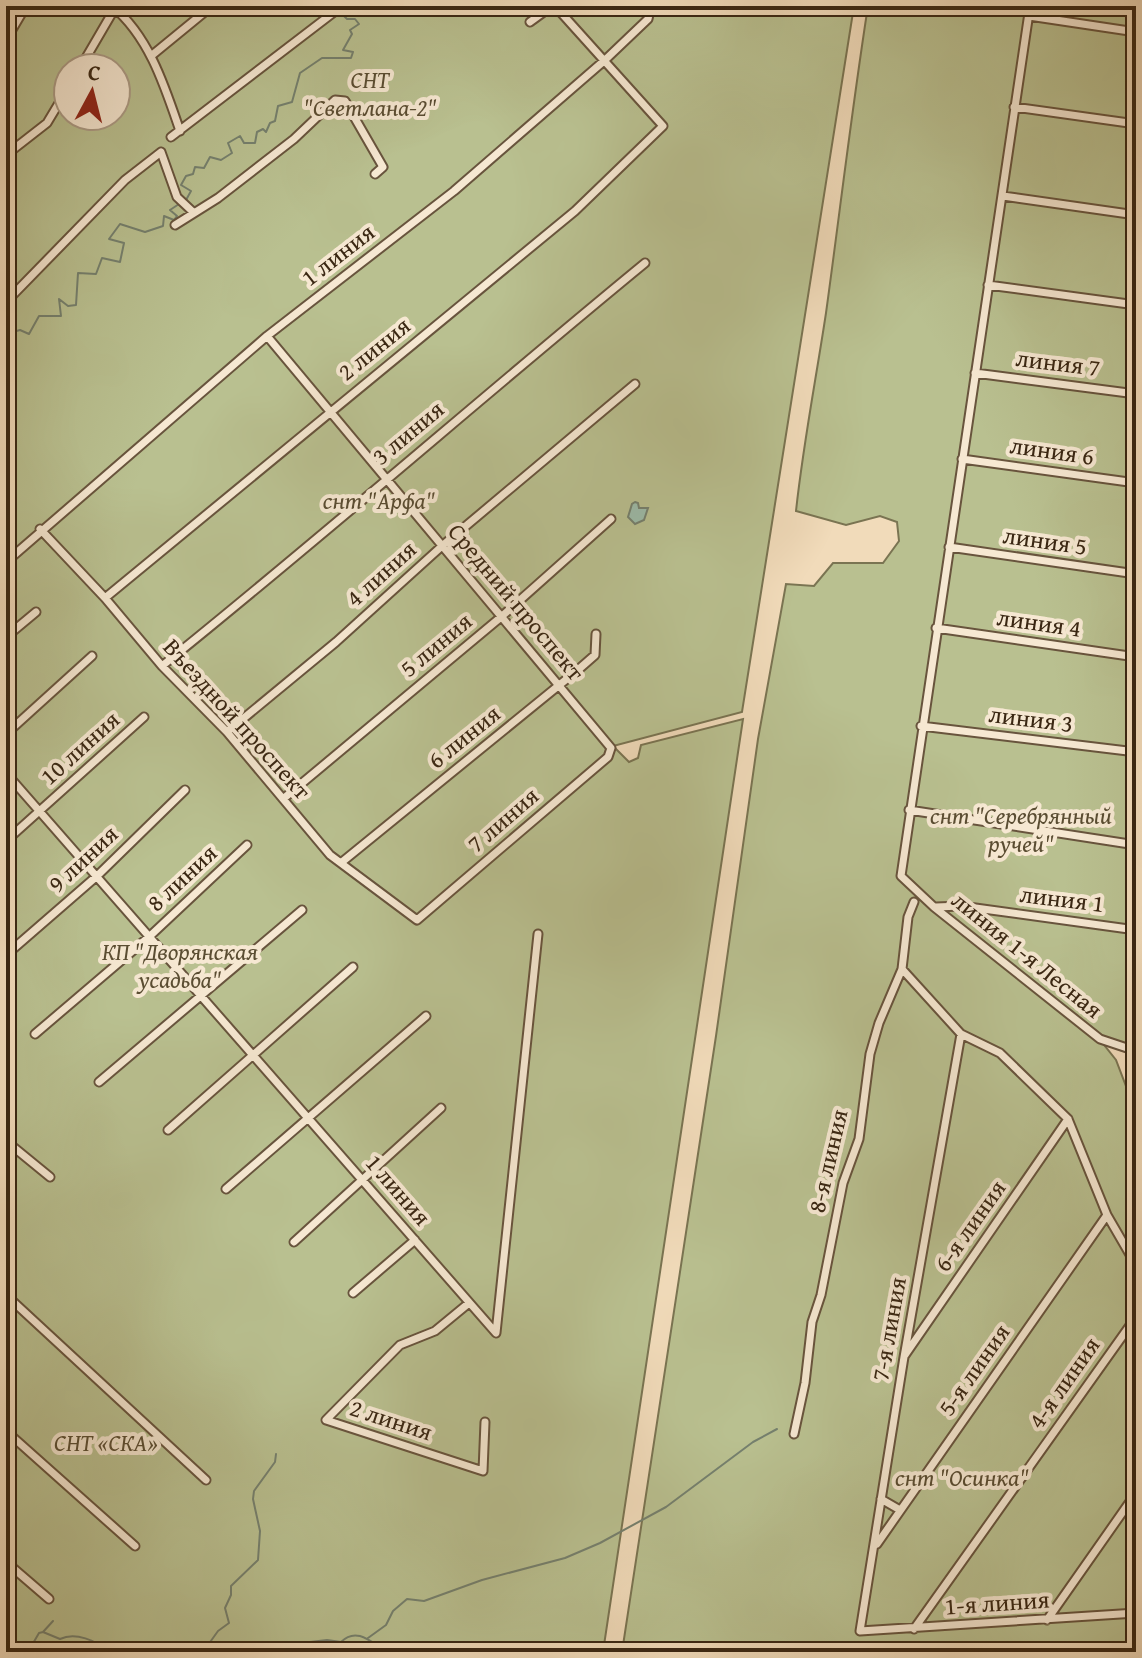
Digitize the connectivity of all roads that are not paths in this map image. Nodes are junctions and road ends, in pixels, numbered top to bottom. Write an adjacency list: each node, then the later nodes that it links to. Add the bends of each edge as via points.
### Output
1 (26, 6): 13 (street)
2 (212, 6): 15 (street)
3 (342, 6): 20 (street)
4 (525, 6): 9 (street)
5 (553, 6): 9 (street); 16 (street)
6 (651, 6): 16 (street, 1 линия, via 648,19)
7 (1030, 6): 10 (street)
8 (113, 7): 14 (street); 15 (street)
9 (541, 14): 11 (street)
10 (1029, 16): 12 (street); 17 (street)
11 (530, 22)
12 (1136, 32)
13 (6, 40)
14 (89, 52)
15 (151, 56): 20 (street)
16 (605, 60): 32 (street, 1 линия, via 454,191); 36 (street, 2 линия, via 663,126 575,211)
17 (1014, 107): 19 (street); 24 (street)
18 (52, 115): 22 (street)
19 (1136, 124)
20 (180, 131): 21 (street)
21 (171, 137)
22 (6, 155)
23 (375, 174): 25 (street, via 383,167 345,101 335,100 286,145)
24 (1003, 196): 26 (street); 29 (street)
25 (193, 212): 27 (street); 30 (street, via 177,197 161,152 125,180)
26 (1136, 215)
27 (175, 225)
28 (645, 263): 38 (street, 3 линия)
29 (988, 285): 31 (street); 33 (street)
30 (6, 302)
31 (1136, 305)
32 (267, 336): 36 (street, Средний проспект); 41 (street, 1 линия)
33 (975, 373): 35 (street, линия 7); 37 (street)
34 (635, 384): 42 (street, 4 линия)
35 (1136, 394)
36 (331, 410): 38 (street, Средний проспект); 46 (street, 2 линия)
37 (962, 459): 39 (street, линия 6); 43 (street)
38 (385, 479): 42 (street, Средний проспект); 54 (street, 3 линия)
39 (1136, 483)
40 (611, 519): 48 (street, 5 линия)
41 (40, 529): 44 (street, 1 линия); 46 (street, Въездной проспект)
42 (442, 546): 48 (street, Средний проспект); 58 (street, 4 линия)
43 (949, 547): 45 (street, линия 5); 49 (street)
44 (6, 562)
45 (1136, 574)
46 (105, 598): 54 (street, Въездной проспект)
47 (36, 612): 51 (street)
48 (501, 617): 55 (street, Средний проспект); 64 (street, 5 линия)
49 (936, 628): 53 (street, линия 4); 57 (street)
50 (596, 634): 55 (street, 6 линия, via 595,655)
51 (6, 637)
52 (92, 656): 59 (street)
53 (1136, 657)
54 (162, 666): 58 (street, Въездной проспект)
55 (560, 685): 60 (street, Средний проспект); 70 (street, 6 линия)
56 (144, 717): 66 (street, 10 линия)
57 (921, 726): 61 (street, линия 3); 65 (street)
58 (227, 732): 64 (street, Въездной проспект)
59 (6, 734)
60 (611, 748): 75 (street, 7 линия, via 608,757)
61 (1136, 752)
62 (6, 773): 66 (street, 1 линия)
63 (185, 790): 71 (street, 9 линия)
64 (283, 799): 70 (street, Въездной проспект)
65 (909, 810): 69 (street); 73 (street, линия 1-я Лесная, via 901,876)
66 (39, 812): 67 (street, 10 линия); 71 (street, 1 линия)
67 (6, 841)
68 (247, 845): 78 (street, 8 линия)
69 (1136, 845)
70 (342, 862): 75 (street, Въездной проспект)
71 (97, 876): 78 (street, 1 линия); 79 (street, 9 линия)
72 (914, 902): 81 (street, 8-я линия)
73 (934, 907): 76 (street, линия 1, via 961,906); 86 (street, линия 1-я Лесная, via 1100,1039)
74 (302, 910): 82 (street)
75 (417, 920)
76 (1136, 930)
77 (538, 934): 103 (street, 1 линия, via 496,1333)
78 (150, 936): 82 (street, 1 линия); 84 (street, 8 линия)
79 (6, 955)
80 (353, 967): 87 (street)
81 (902, 969): 85 (street); 108 (street, 8-я линия, via 870,1054 859,1139 843,1183 812,1322)
82 (202, 995): 87 (street, 1 линия); 88 (street)
83 (426, 1016): 90 (street)
84 (35, 1034)
85 (961, 1034): 91 (street, via 1000,1053); 105 (street, 7-я линия)
86 (1136, 1051)
87 (254, 1056): 90 (street, 1 линия); 92 (street)
88 (99, 1082)
89 (441, 1108): 95 (street)
90 (308, 1117): 95 (street, 1 линия); 96 (street)
91 (1068, 1119): 97 (street); 105 (street, 6-я линия)
92 (168, 1130)
93 (6, 1141): 94 (street)
94 (50, 1177)
95 (362, 1179): 98 (street, 1 линия); 99 (street)
96 (226, 1189)
97 (1107, 1215): 100 (street); 112 (street, 5-я линия)
98 (415, 1240): 101 (street); 103 (street, 1 линия)
99 (294, 1242)
100 (1136, 1265)
101 (353, 1293)
102 (6, 1296): 109 (street)
103 (469, 1303): 106 (street, 2 линия, via 435,1331 400,1345 326,1420 483,1471)
104 (1136, 1317): 119 (street, 4-я линия)
105 (904, 1357): 111 (street, 7-я линия)
106 (485, 1422)
107 (6, 1431): 113 (street)
108 (794, 1434)
109 (206, 1480)
110 (1136, 1493): 118 (street)
111 (881, 1499): 112 (street); 114 (street, 7-я линия)
112 (900, 1510): 114 (street, 5-я линия)
113 (135, 1546)
114 (874, 1548): 120 (street, 7-я линия)
115 (6, 1562): 116 (street)
116 (49, 1599)
117 (1136, 1613): 118 (street, 1-я линия)
118 (1047, 1620): 119 (street, 1-я линия)
119 (914, 1629): 120 (street, 1-я линия)
120 (860, 1631)

